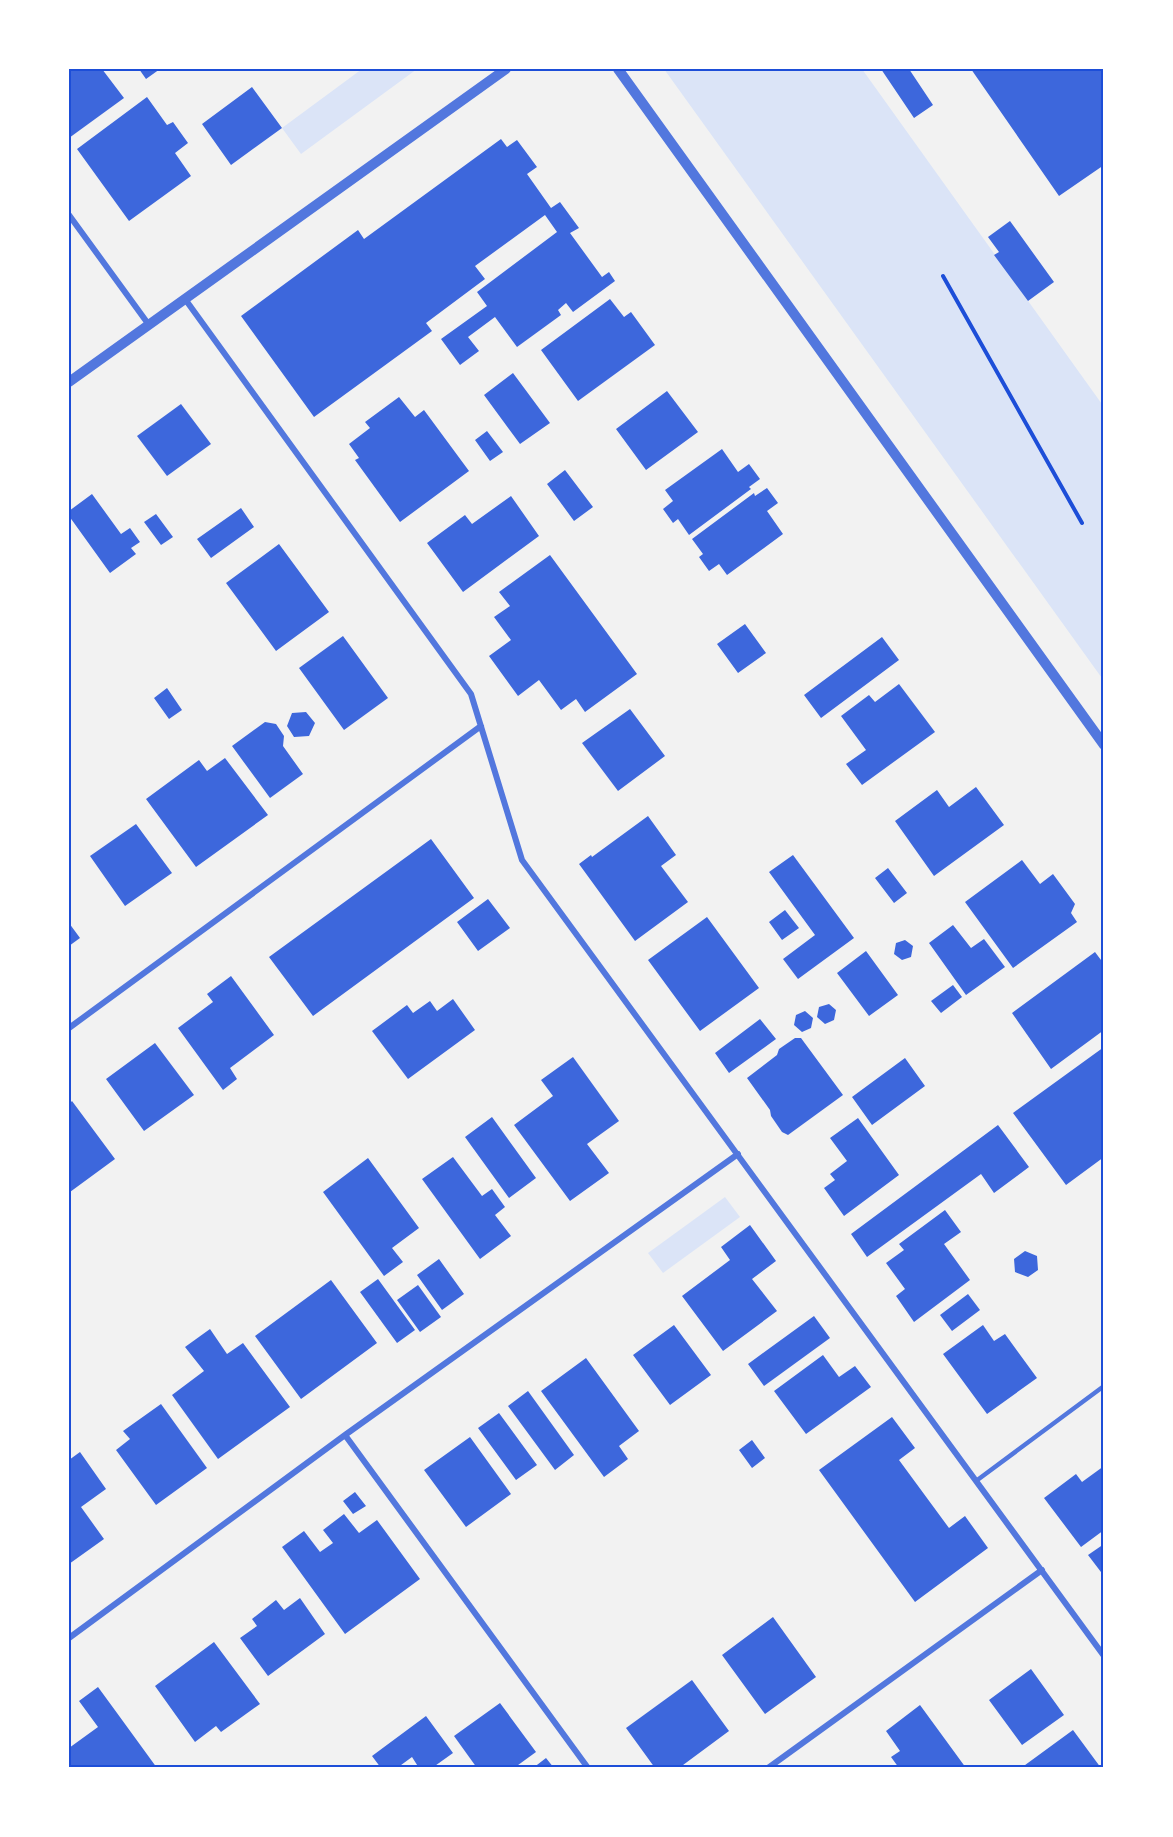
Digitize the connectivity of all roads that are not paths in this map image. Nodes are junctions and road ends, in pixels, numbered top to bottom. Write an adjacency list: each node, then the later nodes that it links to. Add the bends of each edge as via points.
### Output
1 (506, 69): 4 (street)
2 (618, 69): 8 (street)
3 (69, 214): 5 (street)
4 (185, 299): 5 (street); 7 (street, via 471,694)
5 (149, 324): 6 (street)
6 (69, 382)
7 (481, 726): 9 (street); 10 (street, via 522,860)
8 (1104, 745)
9 (69, 1028)
10 (738, 1154): 12 (street); 13 (street)
11 (1104, 1386): 13 (lane)
12 (345, 1435): 15 (street); 17 (street)
13 (976, 1480): 14 (street)
14 (1042, 1570): 16 (street); 18 (street)
15 (69, 1638)
16 (1104, 1656)
17 (588, 1768)
18 (768, 1768)

